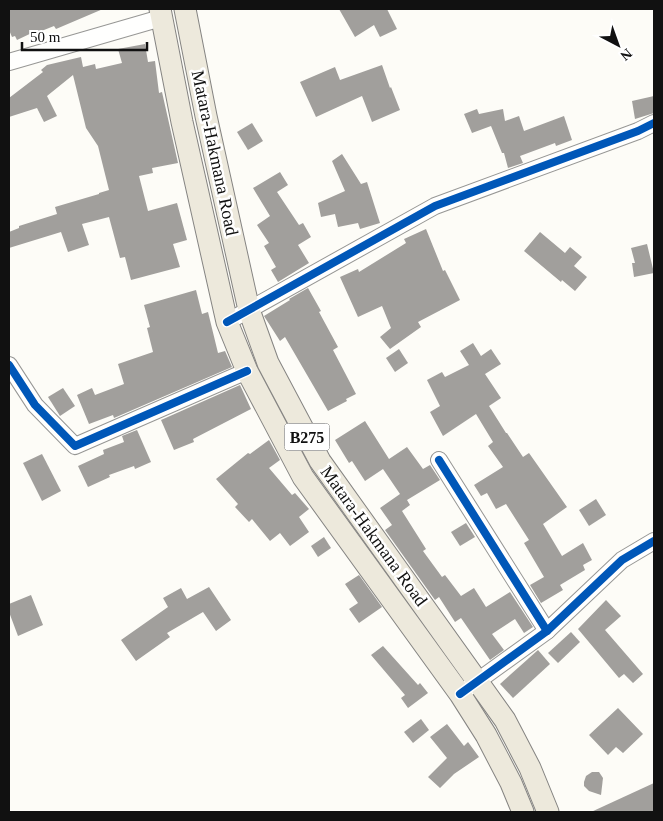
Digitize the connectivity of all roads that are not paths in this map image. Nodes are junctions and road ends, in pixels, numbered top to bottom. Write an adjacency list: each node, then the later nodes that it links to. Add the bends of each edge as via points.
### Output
1 (185, 9): 5 (main road, Matara-Hakmana Road / B275)
2 (161, 14): 3 (street); 6 (main road, Matara-Hakmana Road / B275)
3 (9, 62)
4 (654, 123): 5 (street, via 435,206)
5 (249, 310): 6 (street); 12 (main road, Matara-Hakmana Road / B275, via 268,363 320,462)
6 (227, 322): 8 (main road, Matara-Hakmana Road / B275)
7 (9, 364): 8 (street, via 35,405 75,446)
8 (247, 371): 13 (main road, Matara-Hakmana Road / B275, via 303,476)
9 (439, 460): 11 (street)
10 (654, 541): 11 (street, via 622,560)
11 (547, 631): 12 (street)
12 (478, 681): 13 (street); 15 (main road, Matara-Hakmana Road / B275, via 513,736)
13 (460, 694): 14 (main road, Matara-Hakmana Road / B275, via 486,736)
14 (523, 812)
15 (548, 812)

